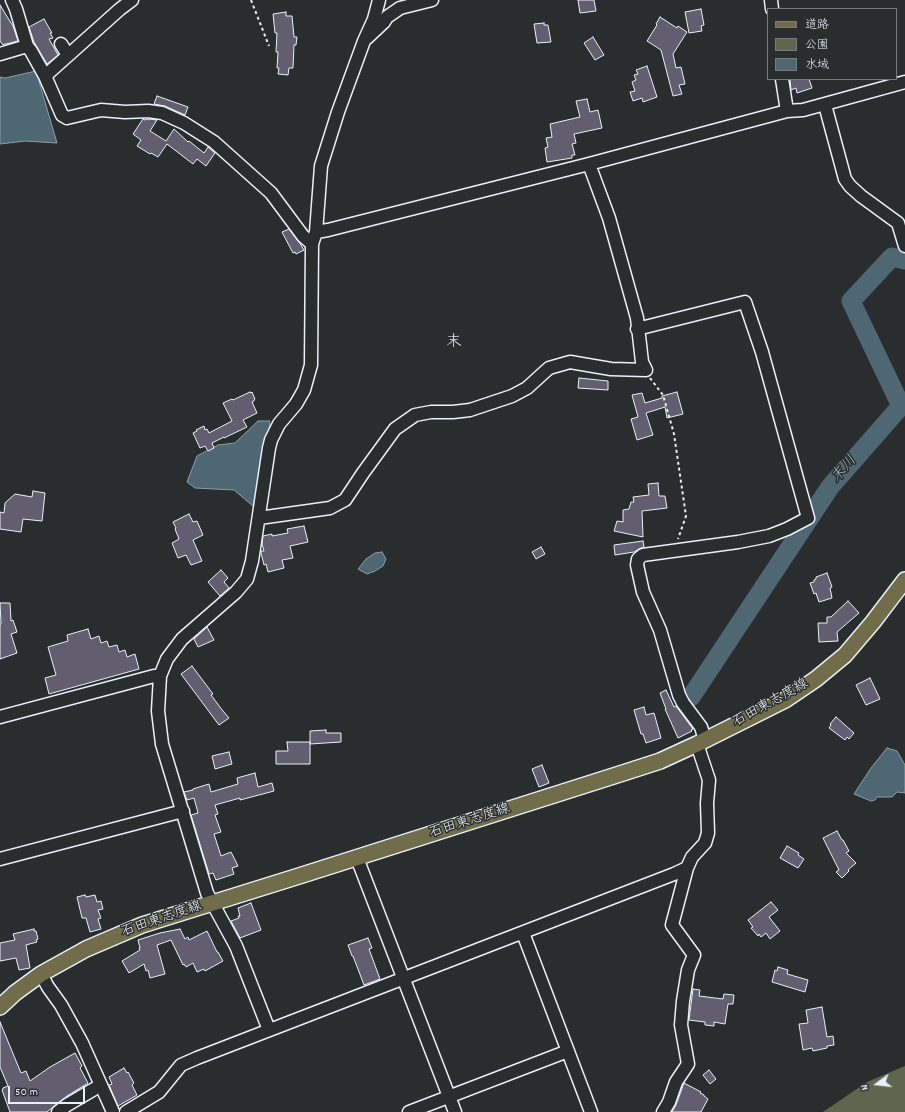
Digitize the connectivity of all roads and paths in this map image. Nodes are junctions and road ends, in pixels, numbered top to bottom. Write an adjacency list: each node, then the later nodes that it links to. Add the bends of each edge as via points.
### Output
1 (12, 0): 9 (street)
2 (132, 0): 6 (street)
3 (251, 0): 10 (path)
4 (379, 0): 7 (street)
5 (432, 0): 7 (street, via 400,8 387,17)
6 (117, 4): 12 (street)
7 (364, 42): 19 (street, via 321,166)
8 (62, 44): 12 (street)
9 (27, 46): 11 (street); 13 (street)
10 (270, 46)
11 (0, 54)
12 (68, 55): 13 (street)
13 (45, 76): 20 (street, via 62,115 67,118 101,110 148,111 162,113 191,127 214,142 270,193)
14 (782, 80): 17 (street)
15 (905, 82): 16 (street)
16 (825, 105): 17 (street); 21 (street, via 845,179 861,196 898,223)
17 (787, 111): 18 (street)
18 (589, 164): 19 (street); 22 (street, via 609,218)
19 (316, 232): 20 (street)
20 (312, 244): 24 (street, via 311,365 304,390 279,424 271,440)
21 (905, 246)
22 (638, 329): 23 (street, via 642,362); 25 (street, via 745,302 762,352 808,518 769,536)
23 (646, 370): 24 (street, via 611,369 570,362 549,368 527,388 512,396 470,410 415,415 395,429 345,500 330,508); 25 (path, via 663,396 675,441 686,516)
24 (259, 518): 27 (street, via 247,579 236,592 182,639 167,659)
25 (674, 550): 29 (street, via 643,555 638,559 637,565 643,592 660,630 679,695 701,727)
26 (905, 580): 29 (main road, 石田東志度線, via 845,655 816,679 785,700)
27 (160, 676): 28 (street); 30 (street, via 158,711 162,744)
28 (0, 717)
29 (701, 742): 31 (main road, 石田東志度線, via 660,761); 33 (street, via 708,780 708,833 705,843 692,857)
30 (183, 811): 32 (street); 34 (street)
31 (357, 858): 34 (main road, 石田東志度線); 37 (street)
32 (0, 859)
33 (687, 868): 35 (street); 49 (street, via 672,925 694,956 688,970 681,1025 688,1064 676,1082)
34 (212, 903): 36 (main road, 石田東志度線, via 142,924 86,949); 39 (street, via 236,946)
35 (523, 933): 37 (street); 40 (street)
36 (42, 974): 38 (main road, 石田東志度線); 41 (street, via 82,1043)
37 (403, 978): 39 (street); 42 (street)
38 (0, 1007)
39 (269, 1030): 45 (street, via 180,1065 160,1092)
40 (568, 1051): 42 (street); 48 (street)
41 (101, 1085): 43 (street); 44 (street)
42 (449, 1097): 46 (street); 47 (street)
43 (58, 1112)
44 (113, 1112)
45 (126, 1112)
46 (409, 1112)
47 (455, 1112)
48 (591, 1112)
49 (663, 1112)

